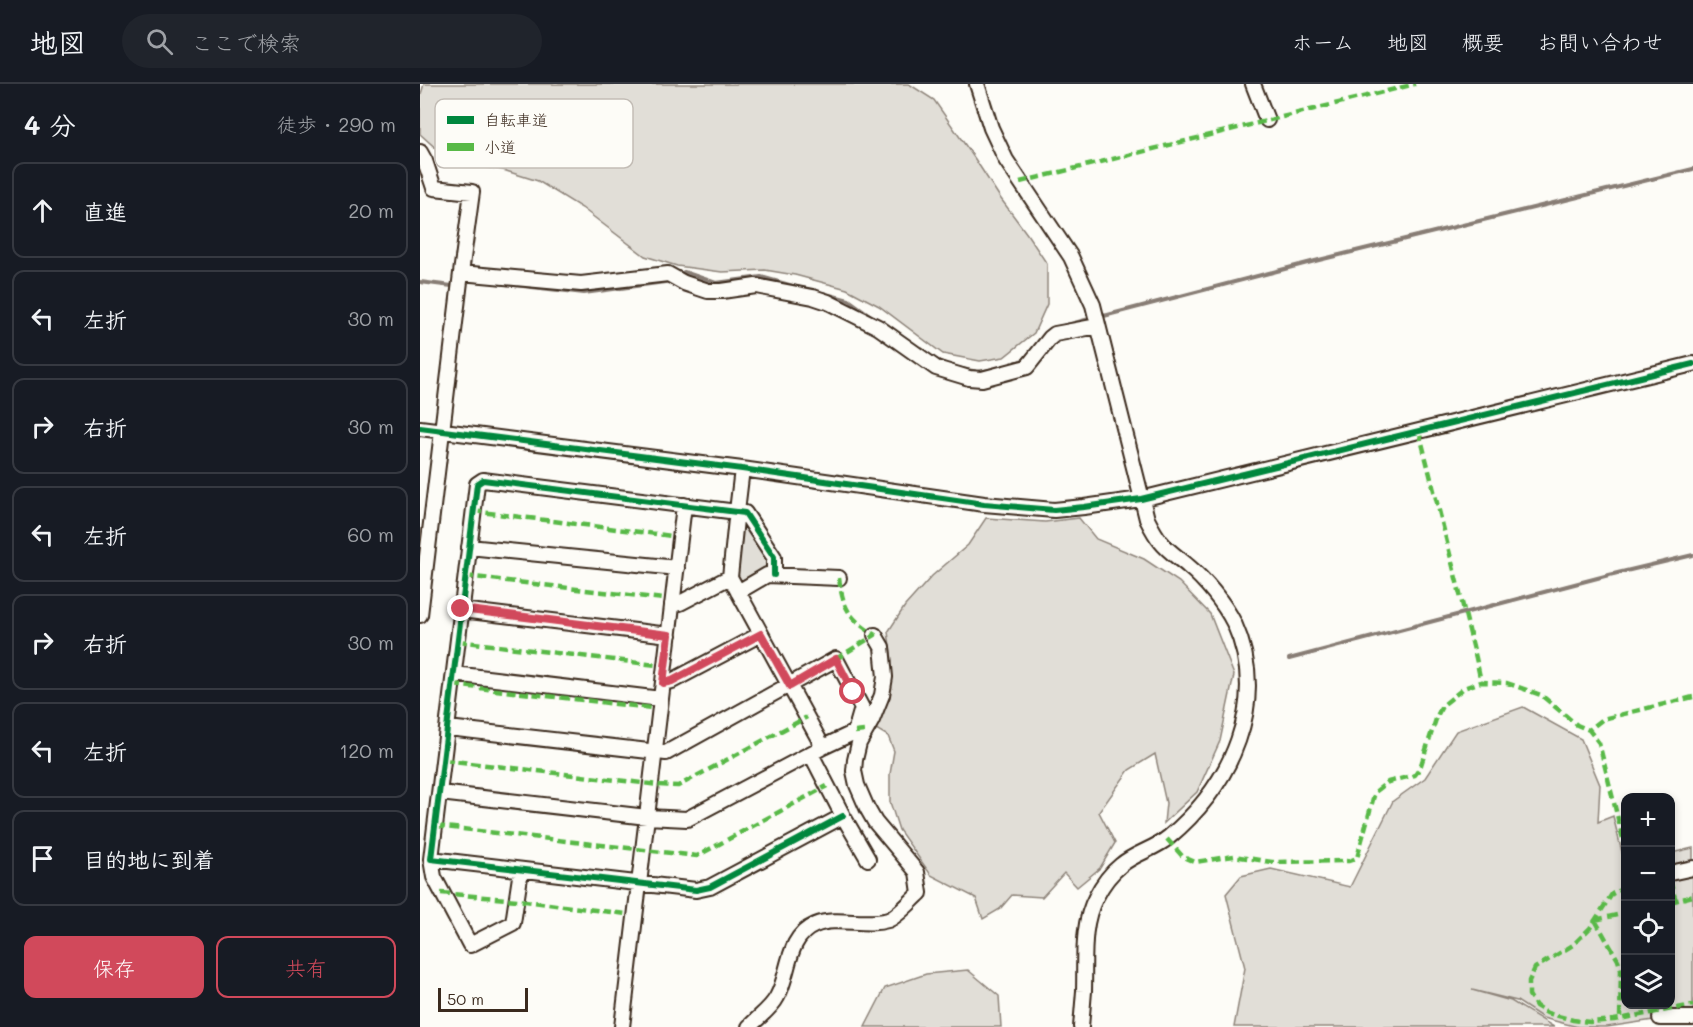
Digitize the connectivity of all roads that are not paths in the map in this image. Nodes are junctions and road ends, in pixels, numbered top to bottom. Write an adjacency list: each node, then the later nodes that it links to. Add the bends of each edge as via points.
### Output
1 (977, 84): 6 (street, via 1006,160 1071,257)
2 (1253, 84): 3 (street)
3 (1268, 120)
4 (420, 152): 5 (street, via 434,188 472,192)
5 (461, 273): 6 (street, via 581,284 668,274 708,291 756,286 782,290 828,302 878,327 936,368 982,379 1027,367 1055,334); 9 (street)
6 (1097, 320): 11 (street)
7 (1693, 364): 11 (street)
8 (420, 428): 9 (street)
9 (441, 430): 10 (street); 22 (street)
10 (742, 469): 11 (street, via 984,504 1054,510); 13 (street)
11 (1141, 499): 46 (street, via 1147,519 1162,544 1212,589 1233,621 1243,647 1248,696 1241,736 1230,761 1196,812 1167,839 1122,864 1095,898 1084,946)
12 (684, 505): 13 (street); 14 (street, via 483,480 477,484); 15 (street)
13 (736, 515): 16 (street, via 745,513 774,557); 17 (street)
14 (469, 547): 15 (street); 21 (street)
15 (677, 568): 20 (street)
16 (774, 575): 18 (street); 19 (street)
17 (730, 578): 19 (street); 20 (street)
18 (839, 578)
19 (738, 592): 23 (street)
20 (672, 604): 24 (street)
21 (461, 609): 24 (street); 26 (street)
22 (420, 615)
23 (761, 634): 27 (street); 28 (street)
24 (669, 635): 27 (street)
25 (875, 635): 45 (street, via 882,647 884,686 859,743 854,771 875,822 917,872 920,893 890,920 815,925 800,935 778,995)
26 (454, 674): 29 (street); 30 (street)
27 (663, 683): 29 (street)
28 (790, 686): 31 (street); 31 (street, via 836,659 862,708 855,732); 32 (street, via 666,753)
29 (661, 699): 32 (street)
30 (448, 728): 32 (street); 33 (street)
31 (817, 751): 34 (street); 35 (street, via 687,819)
32 (655, 752): 35 (street)
33 (440, 793): 35 (street); 36 (street)
34 (843, 816): 37 (street); 41 (street, via 710,887 696,890)
35 (647, 817): 41 (street)
36 (431, 859): 39 (street); 39 (street, via 434,877 470,945 513,923)
37 (868, 859)
38 (1693, 868): 40 (street)
39 (521, 870): 41 (street)
40 (1675, 872)
41 (639, 883): 44 (street)
42 (1660, 1018): 43 (street)
43 (1693, 1018)
44 (622, 1027)
45 (749, 1027)
46 (1081, 1027)

